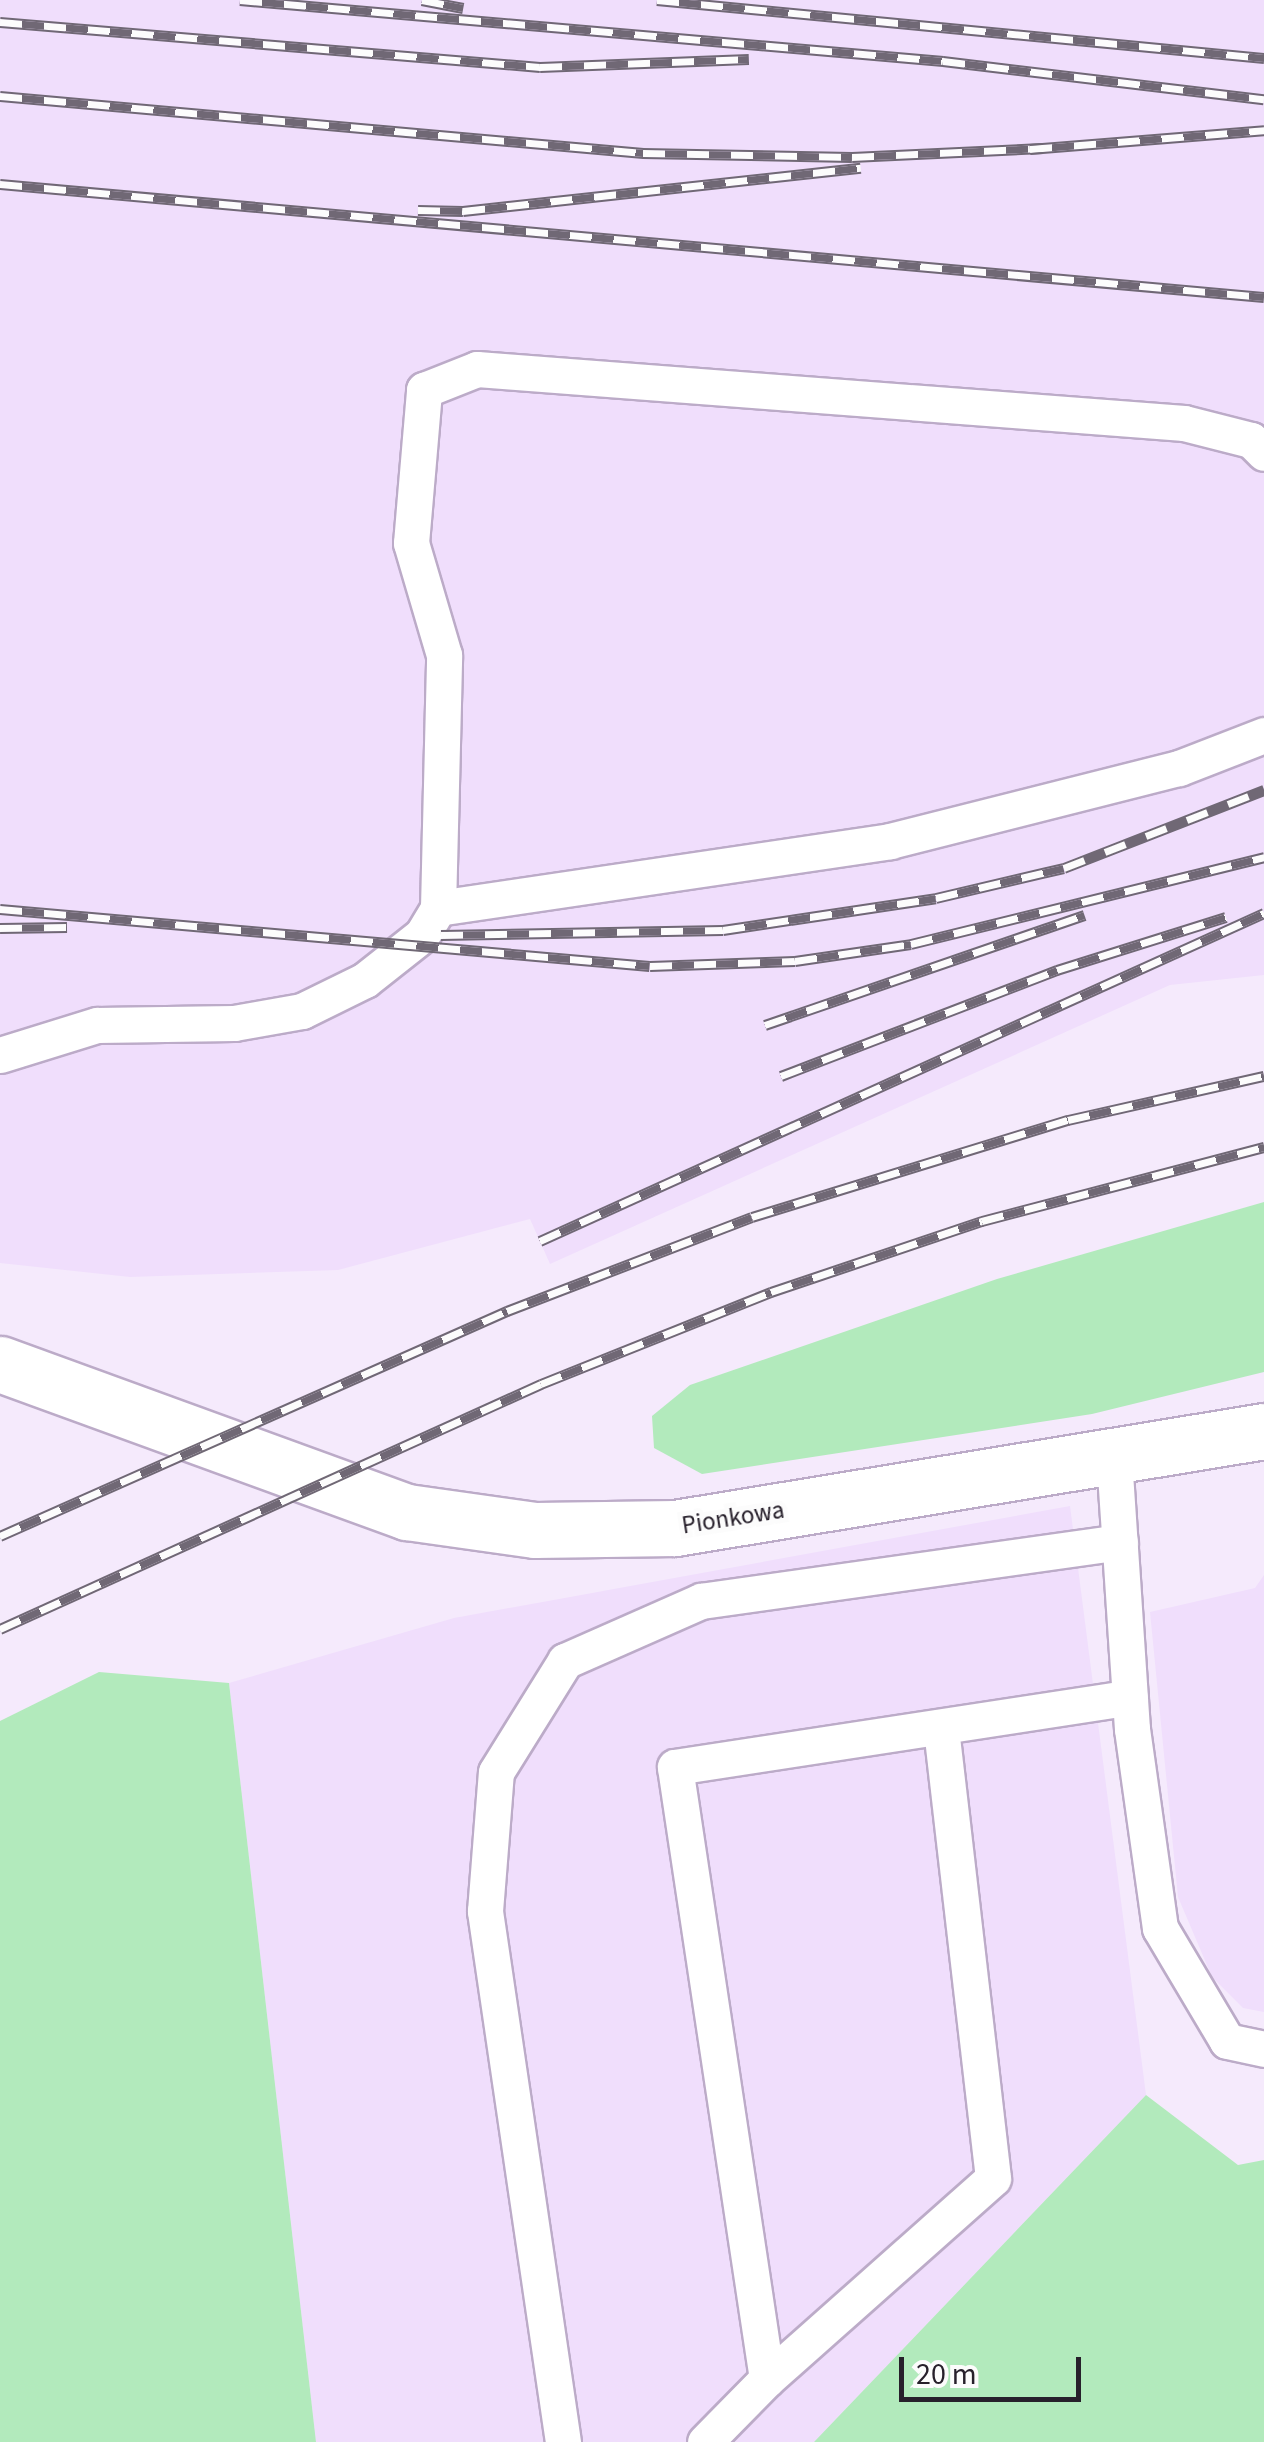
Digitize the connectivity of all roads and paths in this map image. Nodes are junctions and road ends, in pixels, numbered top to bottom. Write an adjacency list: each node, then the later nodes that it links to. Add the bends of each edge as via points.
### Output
1 (1264, 453): 3 (lane, via 1251,440 1184,423 477,369 424,390 411,543 444,655)
2 (1264, 735): 3 (lane, via 1178,768 890,841)
3 (438, 908): 4 (lane, via 422,935 364,980 302,1011 234,1023 97,1025)
4 (0, 1055)
5 (0, 1364): 7 (street, Pionkowa, via 406,1512 534,1530 675,1528)
6 (1264, 1430): 7 (street, Pionkowa)
7 (1114, 1458): 8 (lane)
8 (1120, 1542): 9 (lane); 13 (lane, via 702,1600 565,1661 496,1772 485,1911)
9 (1130, 1696): 10 (lane); 11 (lane, via 1160,1928 1227,2041)
10 (942, 1727): 12 (lane, via 994,2178); 12 (lane, via 675,1767)
11 (1264, 2050)
12 (768, 2379): 14 (lane)
13 (562, 2442)
14 (705, 2442)

